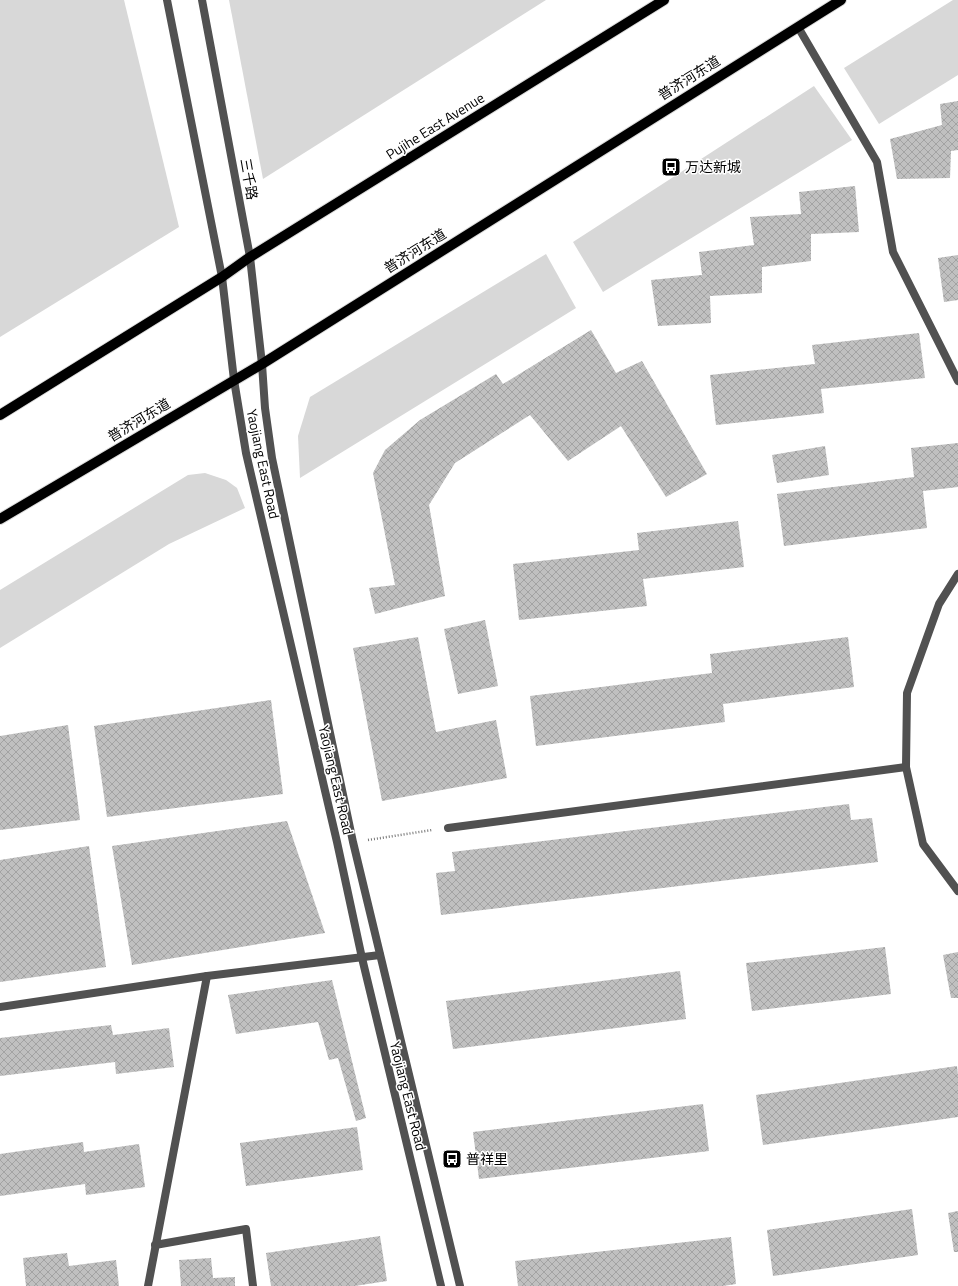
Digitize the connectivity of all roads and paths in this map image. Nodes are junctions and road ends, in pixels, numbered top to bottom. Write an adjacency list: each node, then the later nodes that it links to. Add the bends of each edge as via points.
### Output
1 (167, 0): 7 (street)
2 (202, 0): 6 (street, 三千路)
3 (664, 0): 6 (main road, Pujihe East Avenue)
4 (841, 0): 5 (main road, 普济河东道)
5 (798, 27): 8 (main road, 普济河东道); 10 (street, via 877,162 893,252)
6 (250, 257): 7 (main road, Pujihe East Avenue); 8 (street, 三千路)
7 (222, 277): 9 (street, Yaojiang East Road); 11 (main road)
8 (262, 364): 9 (main road, 普济河东道); 16 (street, Yaojiang East Road, via 272,458)
9 (234, 380): 12 (main road, 普济河东道); 19 (street, Yaojiang East Road, via 246,453)
10 (958, 381)
11 (0, 415)
12 (0, 519)
13 (958, 574): 14 (street, via 939,604 907,693)
14 (906, 767): 15 (street); 17 (street, via 923,844)
15 (448, 828): 16 (path)
16 (353, 842): 18 (street, Yaojiang East Road)
17 (958, 891)
18 (380, 955): 19 (street); 26 (street, Yaojiang East Road)
19 (362, 958): 20 (street); 25 (street, Yaojiang East Road)
20 (207, 976): 21 (street); 22 (street)
21 (0, 1007)
22 (155, 1245): 23 (street); 24 (street, via 246,1229)
23 (148, 1286)
24 (253, 1286)
25 (441, 1286)
26 (460, 1286)

